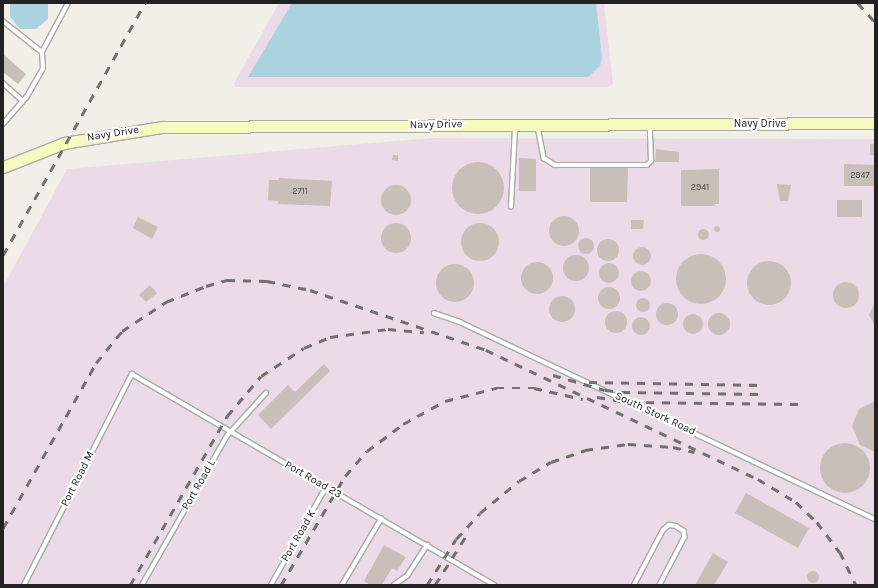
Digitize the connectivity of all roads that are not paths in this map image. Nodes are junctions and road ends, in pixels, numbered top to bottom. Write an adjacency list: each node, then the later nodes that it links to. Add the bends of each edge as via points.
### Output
1 (68, 3): 3 (lane)
2 (3, 21): 3 (lane)
3 (42, 52): 5 (lane, via 43,68)
4 (3, 84): 5 (lane)
5 (23, 101): 7 (lane)
6 (875, 123): 10 (street, Navy Drive)
7 (3, 124)
8 (515, 124): 9 (street, Navy Drive); 11 (street, Navy Drive, via 162,127 64,143); 12 (lane)
9 (537, 124): 10 (street, Navy Drive); 10 (lane, via 544,158 555,165 647,165 651,161)
10 (650, 124)
11 (3, 167)
12 (511, 207)
13 (434, 313): 19 (lane, South Stork Road, via 467,325)
14 (132, 374): 16 (lane, Port Road 23); 21 (lane, Port Road M)
15 (266, 393): 16 (lane, Port Road L)
16 (230, 431): 17 (lane, Port Road 23); 22 (lane, Port Road L)
17 (326, 487): 18 (lane, Port Road 23); 23 (lane, Port Road K)
18 (381, 519): 20 (lane, Port Road 23); 24 (lane)
19 (875, 519)
20 (427, 545): 25 (lane, via 407,576); 26 (lane, Port Road 23)
21 (24, 585)
22 (142, 585)
23 (271, 585)
24 (342, 585)
25 (394, 585)
26 (495, 585)
27 (634, 585): 28 (lane, via 663,530 669,525 676,526 684,531 685,537)
28 (660, 585)

